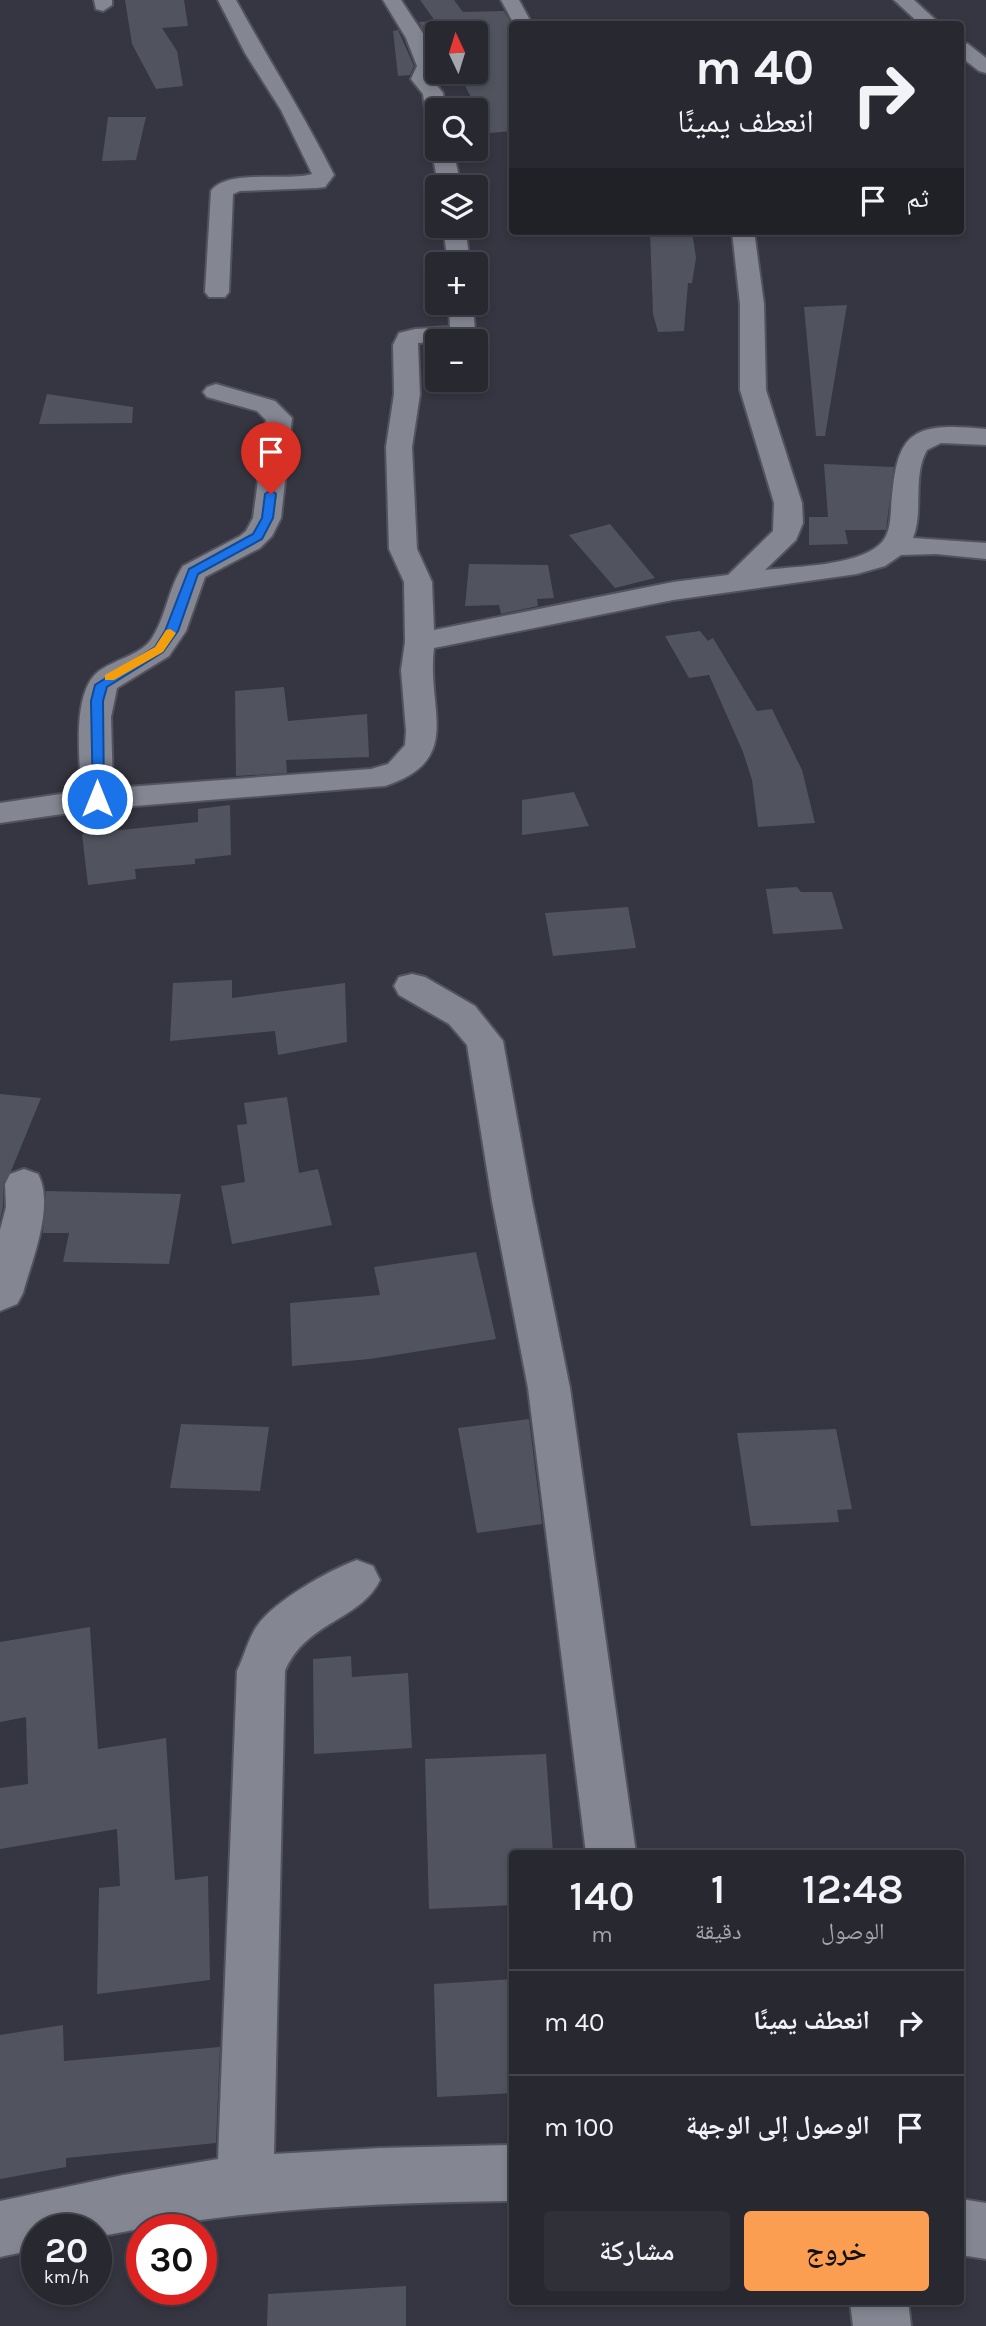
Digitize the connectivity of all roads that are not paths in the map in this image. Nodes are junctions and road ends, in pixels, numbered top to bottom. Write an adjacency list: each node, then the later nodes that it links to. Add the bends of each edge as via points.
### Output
1 (228, 0): 11 (street, via 323,174 317,182 236,185 222,191)
2 (392, 0): 9 (street, via 416,38 427,66 421,79)
3 (510, 0): 5 (street)
4 (903, 0): 6 (street)
5 (521, 21)
6 (928, 21)
7 (964, 50): 8 (street)
8 (986, 67)
9 (434, 98)
10 (743, 235): 17 (street, via 752,304 753,390 788,503 789,523 786,534)
11 (217, 292)
12 (462, 315): 18 (street, via 463,334 415,336 405,345 407,394 399,447 403,549 418,582)
13 (216, 391): 19 (street, via 266,406 279,418 267,518 250,542 193,572 172,631 159,650 101,685)
14 (986, 437): 15 (street, via 944,435 924,439 915,447 901,538)
15 (894, 547): 16 (street); 17 (street, via 881,558 857,566)
16 (986, 551)
17 (737, 582): 18 (street)
18 (420, 642): 19 (street, via 416,670 420,747 399,771 374,779)
19 (97, 799): 20 (street)
20 (0, 813)
21 (412, 986): 25 (street, via 463,1015 485,1041 549,1388)
22 (24, 1184): 23 (street, via 26,1207)
23 (0, 1295)
24 (357, 1580): 27 (street, via 296,1619 274,1640 261,1671)
25 (611, 1850)
26 (509, 2173): 27 (street, via 391,2174)
27 (245, 2185): 29 (street, via 67,2214)
28 (964, 2227): 30 (street)
29 (0, 2230)
30 (986, 2231)
31 (880, 2305): 32 (street)
32 (882, 2326)

